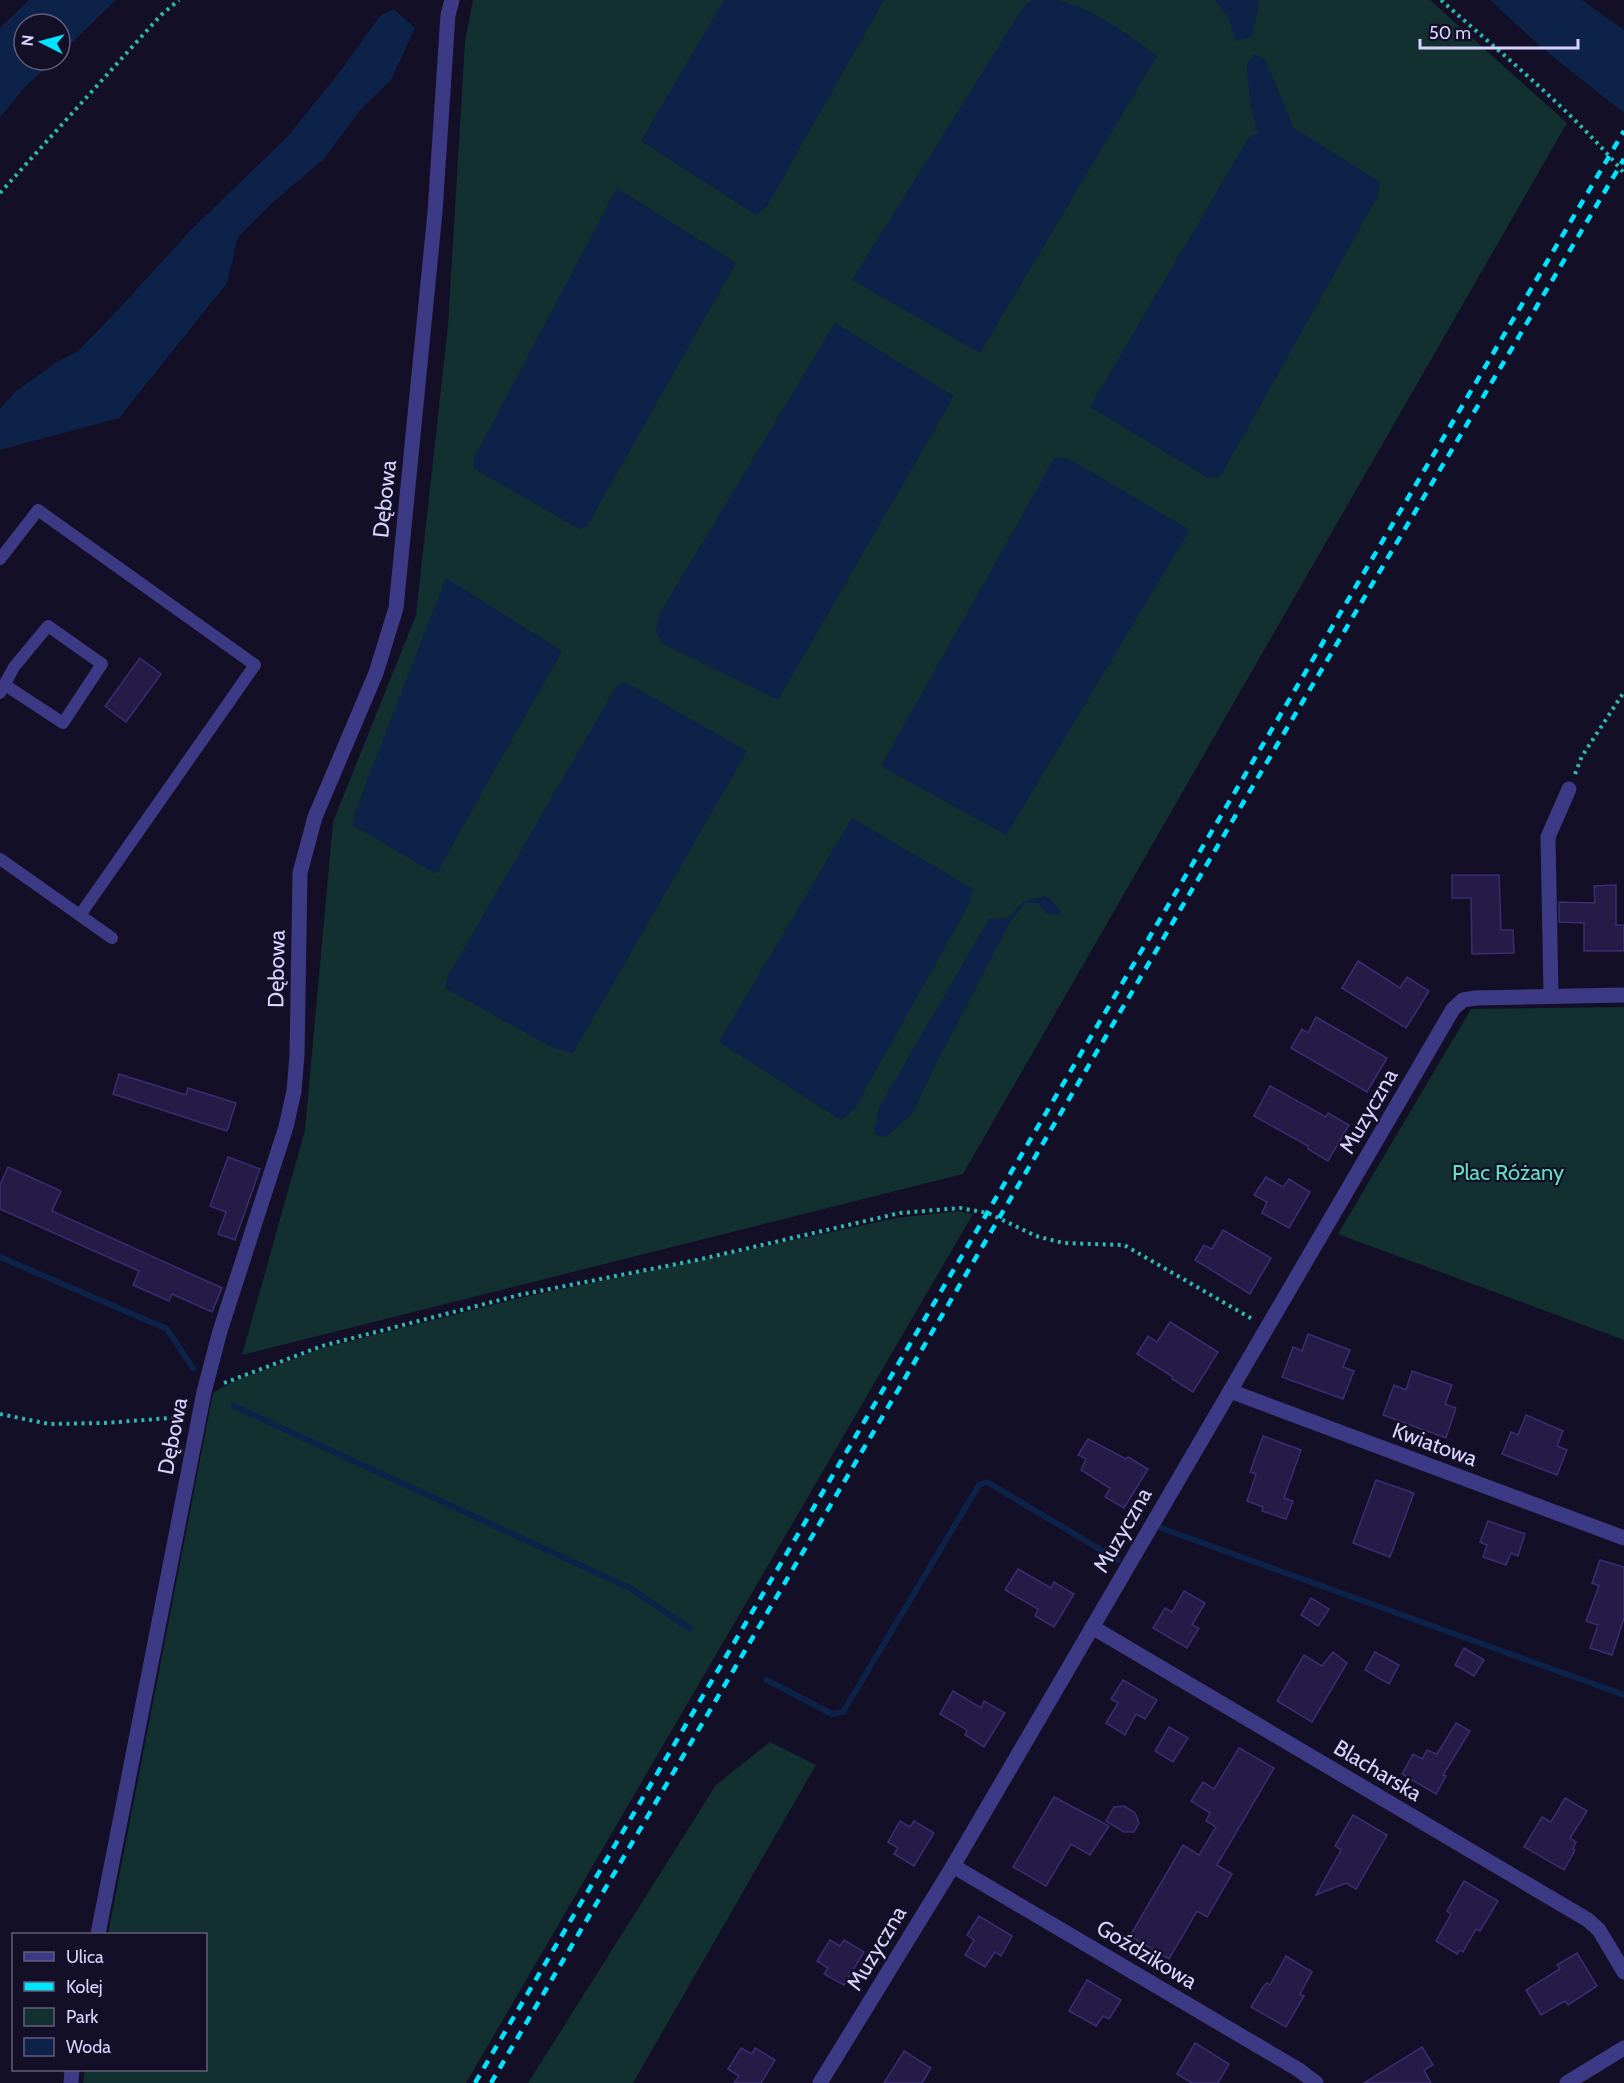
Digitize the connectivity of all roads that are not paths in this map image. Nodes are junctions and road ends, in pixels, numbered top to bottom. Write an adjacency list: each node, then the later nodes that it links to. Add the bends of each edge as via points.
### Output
1 (452, 0): 14 (street, Dębowa, via 396,608 376,673 315,817 300,873 294,1091 204,1392)
2 (0, 559): 6 (lane, via 38,510 255,664)
3 (2, 689): 3 (lane, via 14,667 48,626 102,664 63,723)
4 (1569, 789): 8 (street, via 1548,837)
5 (0, 859): 6 (lane)
6 (80, 915): 7 (lane)
7 (112, 938)
8 (1551, 995): 9 (street); 10 (street, Muzyczna, via 1475,998 1463,1000 1453,1009)
9 (1624, 995)
10 (1230, 1391): 11 (street, Kwiatowa); 12 (street, Muzyczna)
11 (1624, 1538)
12 (1092, 1627): 13 (street, Muzyczna); 15 (street, Blacharska, via 1588,1920 1599,1930)
13 (953, 1866): 17 (street, Muzyczna); 18 (street, Goździkowa)
14 (98, 1933)
15 (1624, 1972)
16 (1624, 2048): 19 (street)
17 (820, 2083)
18 (1316, 2083)
19 (1566, 2083)

